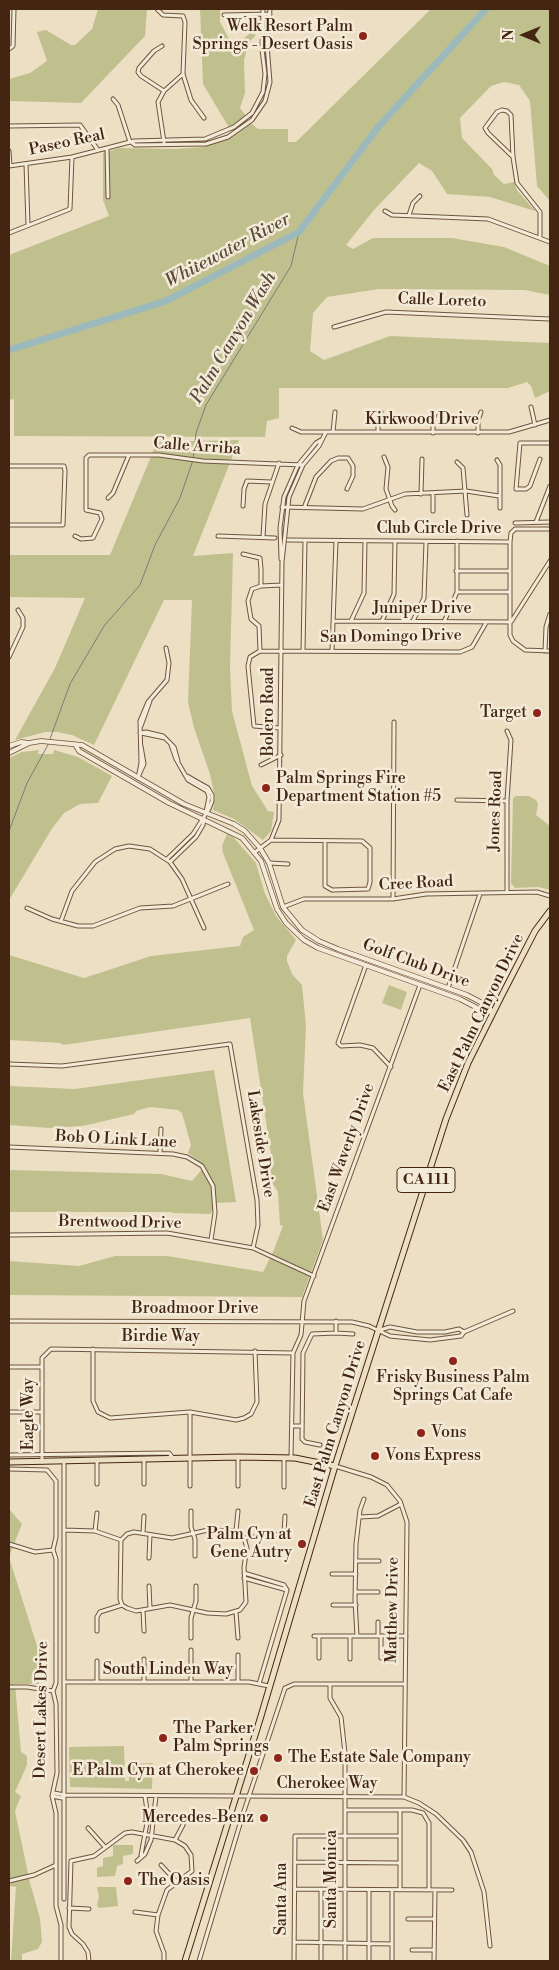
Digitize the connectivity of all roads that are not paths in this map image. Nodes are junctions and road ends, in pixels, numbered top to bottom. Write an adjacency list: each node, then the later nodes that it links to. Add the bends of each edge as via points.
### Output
1 (14, 9): 10 (street, via 13,46)
2 (157, 9): 11 (street, via 163,15 183,16)
3 (263, 9): 5 (street, Paseo Real)
4 (270, 9): 6 (street, Paseo Real)
5 (264, 14): 6 (street); 7 (street); 9 (street, Paseo Real)
6 (270, 14): 9 (street, Paseo Real)
7 (224, 15)
8 (162, 46): 14 (street, via 138,72)
9 (264, 47): 12 (street, Paseo Real); 13 (street, Paseo Real)
10 (9, 49)
11 (183, 74): 14 (street); 16 (street, via 191,100 203,117)
12 (265, 81): 13 (street); 17 (street, Paseo Real, via 257,107)
13 (270, 81): 18 (street, Paseo Real, via 265,101)
14 (164, 91): 24 (street, via 158,102)
15 (112, 99): 22 (street, via 118,105)
16 (198, 118)
17 (244, 121): 18 (street); 20 (street, Paseo Real)
18 (247, 125): 23 (street, Paseo Real)
19 (9, 126): 27 (street, via 80,125)
20 (213, 137): 21 (street, Paseo Real); 23 (street)
21 (184, 141): 24 (street, Paseo Real); 25 (street)
22 (130, 142): 24 (street, Paseo Real); 26 (street, Paseo Real)
23 (214, 142): 25 (street, Paseo Real)
24 (164, 143): 25 (street, Paseo Real)
25 (184, 145)
26 (107, 148): 27 (street, Paseo Real); 34 (street)
27 (98, 150): 29 (street, Paseo Real)
28 (9, 151): 32 (street)
29 (72, 157): 31 (street, Paseo Real); 37 (street, via 70,209)
30 (513, 157): 30 (street, via 510,115 502,110 485,128); 39 (street, via 517,183 540,212)
31 (26, 164): 32 (street, Paseo Real); 37 (street)
32 (9, 166)
33 (420, 196): 36 (street, via 413,203)
34 (108, 197)
35 (385, 211): 36 (street, via 392,215)
36 (409, 215): 39 (street, via 488,219)
37 (28, 225): 38 (street)
38 (9, 233)
39 (540, 238): 40 (street)
40 (550, 242)
41 (550, 319): 42 (street, Calle Loreto, via 386,312)
42 (334, 327)
43 (531, 407): 49 (street)
44 (335, 412): 52 (street)
45 (381, 412): 53 (street)
46 (436, 412): 54 (street)
47 (481, 412): 55 (street)
48 (550, 420): 49 (street, Kirkwood Drive)
49 (535, 425): 55 (street, Kirkwood Drive, via 509,432)
50 (292, 428): 51 (street, Kirkwood Drive, via 301,432)
51 (326, 432): 52 (street, Kirkwood Drive); 64 (street)
52 (333, 432): 53 (street, Kirkwood Drive)
53 (378, 432): 54 (street, Kirkwood Drive)
54 (433, 433): 55 (street, Kirkwood Drive)
55 (478, 433)
56 (550, 443): 60 (street, via 520,442 516,489 530,486)
57 (129, 455): 63 (street, Calle Arriba, via 160,455 203,462); 73 (street); 88 (street, Calle Arriba, via 89,455 86,458 86,510 100,514 102,519 93,538)
58 (384, 457): 74 (street, via 388,462 385,481)
59 (422, 459): 70 (street)
60 (540, 459)
61 (497, 460): 72 (street, via 500,465)
62 (457, 462): 69 (street, via 463,468)
63 (279, 463): 64 (street, Calle Arriba); 66 (street)
64 (301, 465): 76 (street); 77 (street)
65 (9, 466): 86 (street, via 64,466 63,525)
66 (271, 482): 75 (street, via 247,481); 90 (street, via 265,504)
67 (550, 486): 83 (street)
68 (347, 489): 78 (street, via 353,476 353,466 348,458 338,458 316,477)
69 (466, 491): 71 (street); 72 (street); 82 (street)
70 (421, 494): 71 (street); 74 (street)
71 (433, 494): 81 (street)
72 (499, 496): 79 (street)
73 (108, 498)
74 (389, 499): 78 (street, via 363,509); 80 (street)
75 (243, 506)
76 (282, 507): 77 (street); 100 (street)
77 (287, 507): 78 (street); 100 (street)
78 (304, 508)
79 (500, 508)
80 (395, 510)
81 (433, 511)
82 (467, 515)
83 (536, 522): 84 (street); 85 (street)
84 (550, 522)
85 (515, 523)
86 (9, 525)
87 (550, 529): 99 (street, via 515,529)
88 (75, 536)
89 (218, 536): 90 (street)
90 (263, 538): 91 (street)
91 (275, 538)
92 (288, 540): 94 (street, Club Circle Drive)
93 (336, 540): 94 (street, Club Circle Drive); 95 (street, Club Circle Drive); 111 (street)
94 (306, 541): 121 (street)
95 (365, 541): 97 (street, Club Circle Drive); 112 (street, via 364,592)
96 (457, 541): 98 (street, Club Circle Drive); 99 (street, Club Circle Drive); 103 (street)
97 (395, 542): 98 (street, Club Circle Drive); 113 (street, via 394,594)
98 (426, 542): 114 (street, via 424,598)
99 (510, 542): 104 (street, Club Circle Drive)
100 (282, 553): 105 (street, Bolero Road)
101 (243, 554): 106 (street, via 260,558)
102 (550, 561): 117 (street)
103 (456, 571): 104 (street); 107 (street)
104 (510, 571): 108 (street, Club Circle Drive)
105 (281, 585): 106 (street); 120 (street, Bolero Road)
106 (261, 586): 119 (street, via 252,590 248,602 251,619 259,626)
107 (457, 592): 108 (street); 115 (street)
108 (510, 592): 117 (street, Club Circle Drive)
109 (18, 610): 125 (street, via 23,618 23,627)
110 (550, 614): 123 (street)
111 (334, 621): 112 (street, Juniper Drive); 122 (street)
112 (352, 621): 113 (street, Juniper Drive)
113 (382, 621): 114 (street, Juniper Drive)
114 (413, 621): 115 (street, Juniper Drive)
115 (444, 622): 116 (street, Juniper Drive)
116 (486, 622): 117 (street, Juniper Drive); 122 (street, San Domingo Drive, via 467,651)
117 (511, 622): 123 (street, Club Circle Drive, via 510,636 513,640 525,650)
118 (166, 648): 129 (street, via 169,663 167,680 143,712)
119 (260, 651): 120 (street, San Domingo Drive); 127 (street, via 250,657 248,666 254,726)
120 (282, 651): 121 (street, San Domingo Drive); 127 (street, Bolero Road)
121 (303, 651): 122 (street, San Domingo Drive)
122 (332, 651)
123 (545, 652): 124 (street, Club Circle Drive)
124 (550, 652)
125 (9, 657)
126 (394, 722): 153 (street)
127 (280, 728): 134 (street, Bolero Road)
128 (508, 731): 138 (street, Jones Road, via 511,740)
129 (140, 732): 136 (street, via 144,764); 139 (street, via 165,738 187,776 211,792 212,801)
130 (29, 743): 131 (street, Golf Club Drive); 132 (street, Golf Club Drive, via 59,742); 133 (street, Golf Club Drive)
131 (9, 746)
132 (76, 746): 136 (street, Golf Club Drive, via 82,745); 140 (street, Golf Club Drive, via 79,751 133,782)
133 (9, 753)
134 (281, 755): 135 (street); 141 (street, Bolero Road, via 279,820)
135 (261, 765)
136 (138, 778): 139 (street, Golf Club Drive)
137 (457, 800): 138 (street)
138 (507, 801): 149 (street, Jones Road)
139 (206, 813): 140 (street); 143 (street, Golf Club Drive, via 245,831)
140 (204, 819): 144 (street, Golf Club Drive, via 234,832); 145 (street, via 196,837)
141 (271, 840): 142 (street); 143 (street)
142 (325, 841): 142 (street, via 325,886 332,890 368,889 368,844 362,841)
143 (260, 848): 144 (street); 146 (street, Golf Club Drive)
144 (255, 852): 159 (street, Golf Club Drive, via 277,909 295,932 318,948)
145 (168, 861): 152 (street, via 182,879); 157 (street, via 139,846 105,854 79,879)
146 (269, 863): 147 (street); 154 (street, Golf Club Drive)
147 (288, 864)
148 (228, 884): 152 (street)
149 (507, 893): 150 (street, Cree Road); 151 (street, Cree Road, via 537,892)
150 (480, 894): 153 (street, Cree Road, via 426,894); 161 (street)
151 (550, 896)
152 (190, 898): 157 (street, via 173,906 129,911 93,926); 158 (street)
153 (393, 899): 154 (street, Cree Road, via 304,898)
154 (283, 907): 161 (street, Golf Club Drive, via 294,923 319,941)
155 (27, 908): 157 (street)
156 (550, 911): 162 (main road, East Palm Canyon Drive / CA 111, via 535,931)
157 (61, 921)
158 (204, 928)
159 (366, 965): 160 (street, Golf Club Drive); 164 (street, via 338,1043 341,1046 360,1044 373,1048)
160 (420, 985): 162 (street, Golf Club Drive, via 483,1011); 164 (street, East Waverly Drive)
161 (448, 988): 162 (street, Golf Club Drive, via 486,1005)
162 (493, 1012): 176 (main road, East Palm Canyon Drive / CA 111, via 446,1119)
163 (9, 1064): 170 (street, Lakeside Drive, via 62,1066 230,1044 257,1200 258,1225)
164 (390, 1067): 171 (street, East Waverly Drive)
165 (161, 1129): 167 (street)
166 (9, 1148): 167 (street, Bob O Link Lane)
167 (160, 1153): 169 (street, Bob O Link Lane, via 187,1157 206,1171 216,1202)
168 (9, 1235): 169 (street, Brentwood Drive, via 167,1233)
169 (211, 1240): 170 (street, Brentwood Drive)
170 (253, 1248): 171 (street, Brentwood Drive)
171 (314, 1276): 175 (street, East Waverly Drive, via 304,1301)
172 (513, 1311): 177 (street, Broadmoor Drive)
173 (9, 1321): 175 (street, Broadmoor Drive)
174 (336, 1321): 175 (street, Broadmoor Drive); 176 (street, Broadmoor Drive, via 358,1323); 178 (street)
175 (302, 1322): 182 (street, East Waverly Drive, via 301,1335)
176 (379, 1330): 177 (street, via 390,1327 417,1332 459,1329); 177 (street, Broadmoor Drive, via 390,1336 430,1340 454,1338); 205 (main road, East Palm Canyon Drive / CA 111)
177 (464, 1332)
178 (336, 1333): 179 (street); 186 (street, via 311,1335 303,1353)
179 (353, 1334)
180 (92, 1349): 181 (street, Birdie Way); 184 (street, Birdie Way, via 50,1348 45,1353); 189 (street, via 93,1401 104,1417)
181 (255, 1351): 182 (street, Birdie Way); 189 (street, via 257,1402 251,1414 236,1420)
182 (293, 1352): 185 (street)
183 (9, 1367): 184 (street)
184 (42, 1367): 188 (street, Eagle Way)
185 (293, 1386): 186 (street); 190 (street)
186 (302, 1386): 191 (street)
187 (9, 1412): 188 (street)
188 (42, 1412): 194 (street, Eagle Way)
189 (190, 1412): 198 (street)
190 (292, 1426): 191 (street); 200 (street)
191 (302, 1426): 192 (street, via 303,1441)
192 (320, 1445)
193 (9, 1455): 194 (street)
194 (42, 1455): 197 (street, via 169,1453); 204 (street, Eagle Way)
195 (238, 1457): 198 (main road); 199 (main road); 210 (street)
196 (144, 1458): 197 (main road); 202 (main road); 208 (street)
197 (174, 1458): 198 (main road)
198 (190, 1458): 209 (street)
199 (284, 1458): 200 (main road); 211 (street)
200 (291, 1458): 205 (main road)
201 (64, 1460): 202 (main road); 204 (main road); 220 (street)
202 (96, 1460): 207 (street)
203 (9, 1462): 204 (main road)
204 (42, 1462)
205 (335, 1466): 213 (street, Matthew Drive, via 380,1481 393,1491); 274 (main road, East Palm Canyon Drive)
206 (9, 1469): 229 (street, Desert Lakes Drive, via 47,1470 56,1481)
207 (97, 1484)
208 (144, 1484)
209 (190, 1486)
210 (238, 1486)
211 (284, 1487)
212 (364, 1499): 219 (street)
213 (401, 1504): 219 (street, via 378,1516); 256 (street, Matthew Drive, via 407,1522)
214 (190, 1511): 224 (street)
215 (238, 1511): 222 (street)
216 (97, 1513): 221 (street)
217 (144, 1516): 223 (street)
218 (284, 1516): 226 (street, via 284,1534)
219 (360, 1516): 232 (street)
220 (64, 1530): 221 (street); 266 (street)
221 (94, 1531): 227 (street)
222 (236, 1531): 224 (street); 226 (street)
223 (143, 1533): 225 (street); 227 (street, via 127,1534)
224 (193, 1534): 225 (street, via 172,1538); 230 (street)
225 (150, 1535): 231 (street)
226 (244, 1538): 234 (street)
227 (121, 1540): 243 (street)
228 (9, 1544): 229 (street, via 35,1552)
229 (53, 1550): 276 (street, Desert Lakes Drive, via 56,1559 56,1683)
230 (196, 1556)
231 (149, 1558)
232 (356, 1561): 233 (street); 236 (street)
233 (379, 1561)
234 (244, 1572): 237 (street); 240 (street, via 284,1585)
235 (332, 1574): 236 (street)
236 (356, 1574): 241 (street)
237 (244, 1578): 240 (street); 249 (street, via 247,1598)
238 (149, 1586): 246 (street)
239 (196, 1586): 247 (street)
240 (287, 1590): 271 (street)
241 (356, 1592): 242 (street); 245 (street)
242 (378, 1592)
243 (122, 1605): 248 (street, via 132,1610); 251 (street, via 100,1612)
244 (333, 1605): 245 (street)
245 (356, 1605): 254 (street)
246 (150, 1608): 247 (street, via 170,1605); 248 (street)
247 (193, 1609): 249 (street, via 210,1614); 257 (street)
248 (143, 1610): 252 (street)
249 (236, 1612): 258 (street)
250 (378, 1622): 255 (street)
251 (97, 1631)
252 (144, 1631)
253 (350, 1636): 254 (street); 261 (street, via 317,1636); 264 (street)
254 (357, 1636): 255 (street)
255 (379, 1636): 256 (street); 262 (street)
256 (406, 1636): 273 (street, Matthew Drive)
257 (191, 1638)
258 (238, 1638)
259 (191, 1650): 269 (street)
260 (238, 1655): 270 (street)
261 (319, 1658)
262 (381, 1658)
263 (144, 1659): 268 (street)
264 (350, 1659)
265 (97, 1661): 267 (street)
266 (65, 1682): 267 (street, South Linden Way); 278 (street)
267 (97, 1682): 268 (street, South Linden Way)
268 (144, 1682): 269 (street, South Linden Way)
269 (191, 1682): 270 (street, South Linden Way)
270 (238, 1682): 271 (street, South Linden Way)
271 (259, 1684): 274 (street, South Linden Way)
272 (330, 1684): 273 (street); 282 (street, via 294,1684 285,1688); 283 (street, Santa Monica, via 330,1698 344,1728)
273 (405, 1684): 284 (street, Matthew Drive)
274 (270, 1686): 281 (main road, East Palm Canyon Drive)
275 (9, 1687): 276 (street)
276 (53, 1691): 277 (street, Desert Lakes Drive, via 57,1773)
277 (53, 1794): 278 (street, via 57,1790); 278 (street, Cherokee Way, via 62,1798); 302 (street, Desert Lakes Drive)
278 (63, 1794): 279 (street, Cherokee Way); 315 (street)
279 (145, 1796): 280 (street, Cherokee Way); 288 (street)
280 (156, 1796): 281 (street, Cherokee Way); 287 (street)
281 (237, 1796): 282 (street, Cherokee Way); 333 (main road, East Palm Canyon Drive)
282 (251, 1796): 283 (street, Cherokee Way); 334 (street)
283 (345, 1796): 284 (street, Cherokee Way); 285 (street, Santa Monica)
284 (404, 1797): 327 (street, Cherokee Way, via 436,1814 472,1852 484,1892)
285 (345, 1810): 286 (street); 293 (street, Santa Monica)
286 (400, 1810): 294 (street); 312 (street, via 418,1811 429,1822)
287 (154, 1814): 288 (street); 292 (street)
288 (148, 1815): 291 (street)
289 (183, 1825): 295 (street)
290 (88, 1828): 296 (street)
291 (146, 1835): 292 (street); 296 (street, via 125,1833); 297 (street)
292 (152, 1836): 295 (street); 297 (street)
293 (345, 1836): 294 (street); 299 (street, Santa Ana, via 295,1836); 300 (street, Santa Monica)
294 (400, 1836): 301 (street)
295 (175, 1840): 305 (street, via 185,1846 193,1864 189,1875)
296 (105, 1847): 316 (street, via 94,1856 71,1861)
297 (142, 1855): 298 (street)
298 (137, 1862)
299 (295, 1862): 300 (street); 306 (street, Santa Ana)
300 (345, 1862): 301 (street); 308 (street, Santa Monica)
301 (400, 1863): 311 (street)
302 (56, 1865): 304 (street); 330 (street, Desert Lakes Drive, via 56,1906 61,1925)
303 (161, 1865): 305 (street)
304 (9, 1881)
305 (177, 1882): 319 (street, via 167,1890)
306 (295, 1889): 307 (street); 322 (street, Santa Ana)
307 (321, 1889): 308 (street); 323 (street)
308 (345, 1890): 309 (street); 324 (street, Santa Monica)
309 (369, 1890): 310 (street); 325 (street)
310 (392, 1890): 311 (street); 326 (street)
311 (400, 1890): 312 (street)
312 (429, 1890): 313 (street)
313 (435, 1890): 314 (street); 321 (street)
314 (452, 1890)
315 (64, 1899)
316 (69, 1908): 317 (street); 331 (street, via 69,1927 88,1952)
317 (89, 1909)
318 (135, 1912): 319 (street)
319 (158, 1915): 332 (street, via 156,1931)
320 (408, 1919): 321 (street)
321 (434, 1919): 329 (street)
322 (295, 1942): 323 (street); 335 (street, Santa Ana)
323 (321, 1944): 324 (street); 336 (street)
324 (345, 1944): 325 (street); 337 (street, Santa Monica)
325 (369, 1944): 326 (street); 338 (street)
326 (392, 1944): 339 (street)
327 (490, 1946)
328 (412, 1950): 329 (street)
329 (434, 1950): 340 (street)
330 (62, 1961)
331 (89, 1961)
332 (164, 1961)
333 (185, 1961)
334 (199, 1961)
335 (294, 1961)
336 (321, 1961)
337 (344, 1961)
338 (369, 1961)
339 (392, 1961)
340 (434, 1961)

